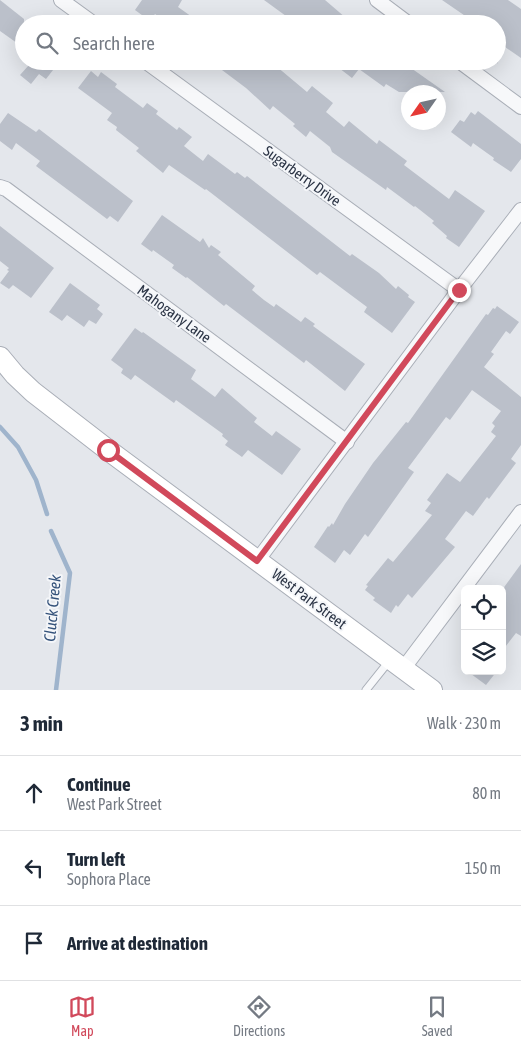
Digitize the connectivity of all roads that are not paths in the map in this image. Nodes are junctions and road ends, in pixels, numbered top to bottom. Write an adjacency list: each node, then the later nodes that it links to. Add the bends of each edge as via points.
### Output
1 (61, 0): 3 (street)
2 (377, 0): 4 (street)
3 (82, 15)
4 (397, 15)
5 (157, 70): 10 (street, Sugarberry Drive)
6 (471, 70): 7 (street)
7 (521, 107)
8 (0, 187): 12 (street, Mahogany Lane)
9 (521, 210): 10 (street)
10 (459, 290): 12 (street)
11 (0, 358): 14 (street, West Park Street, via 33,392)
12 (347, 442): 14 (street)
13 (521, 512): 15 (street)
14 (257, 561): 15 (street, West Park Street)
15 (397, 665): 16 (lane); 17 (street, West Park Street)
16 (366, 690)
17 (432, 690)

